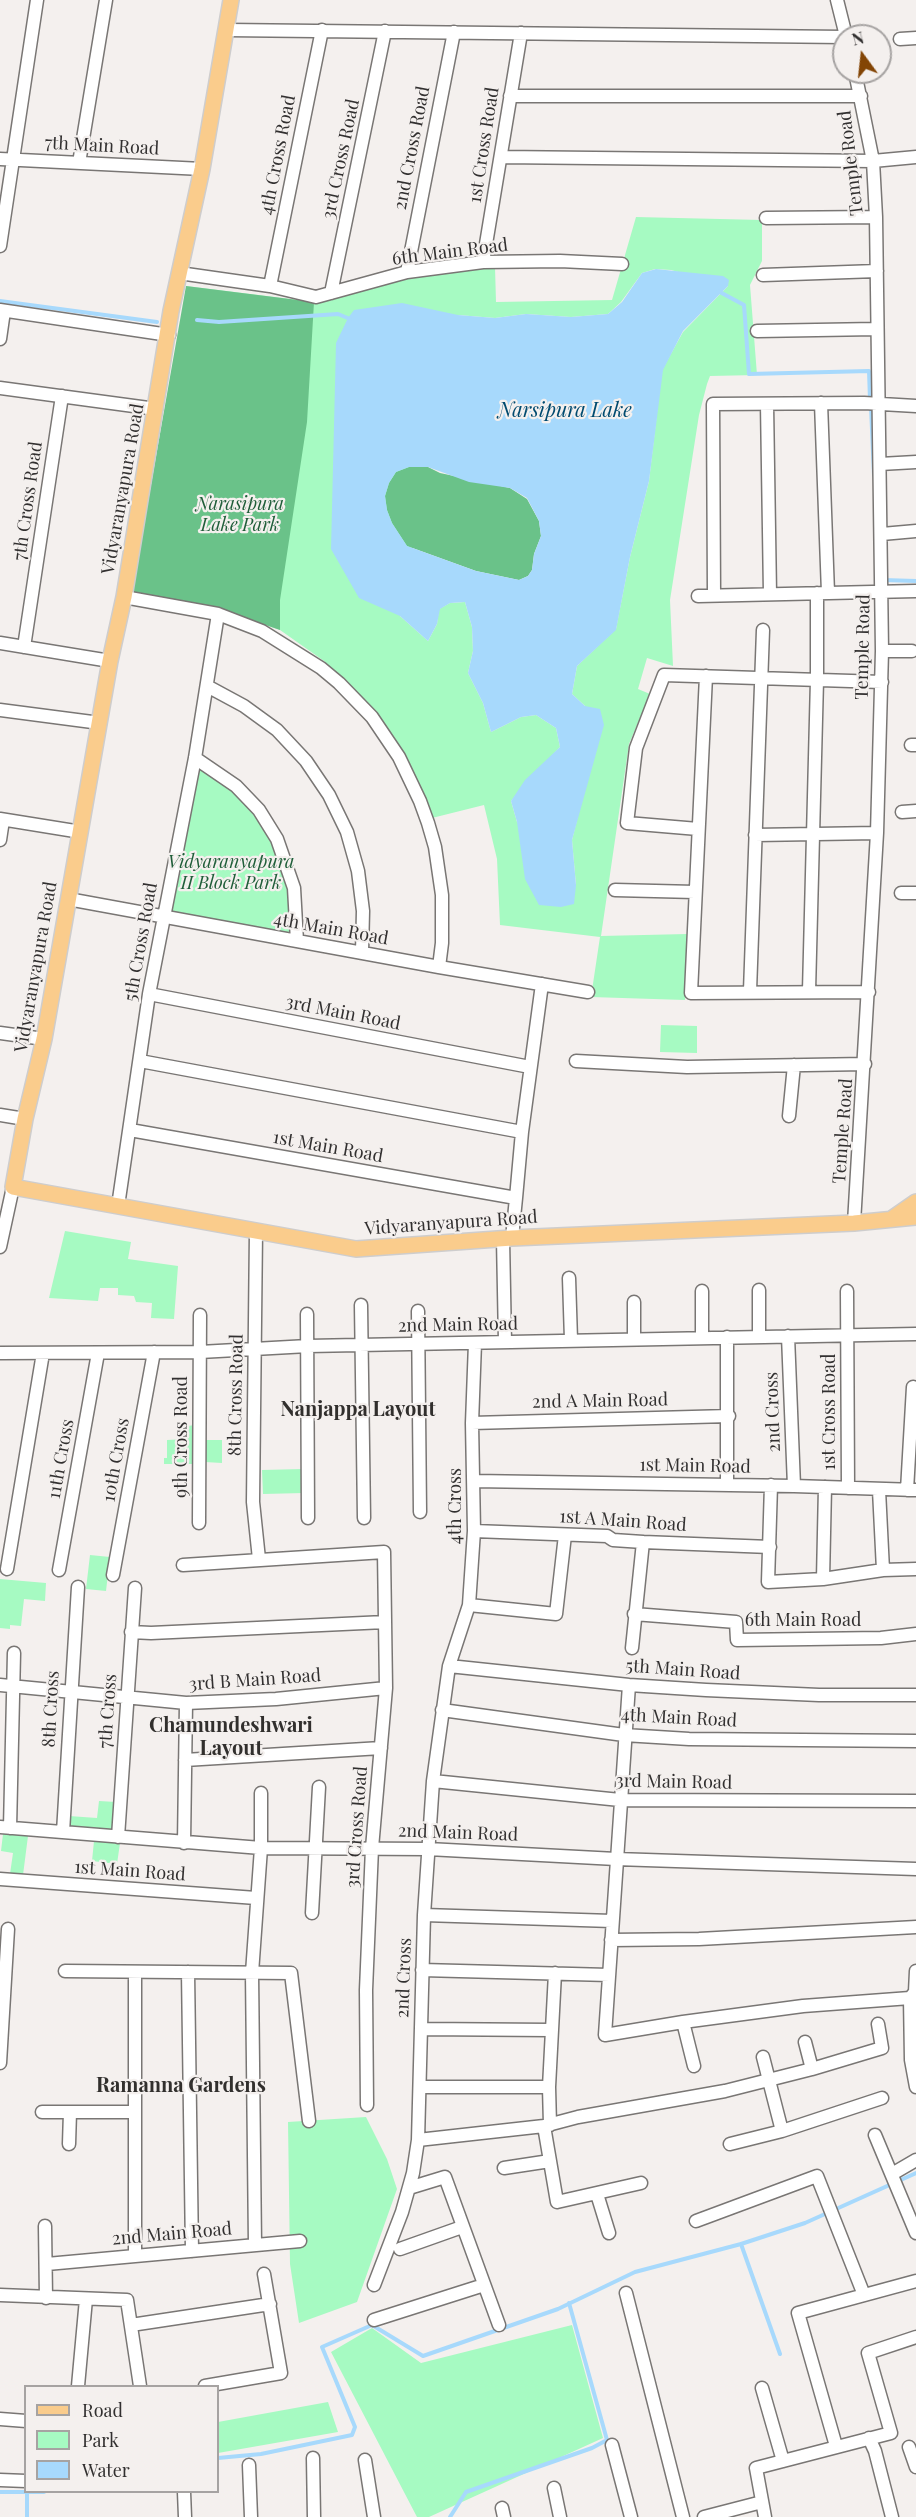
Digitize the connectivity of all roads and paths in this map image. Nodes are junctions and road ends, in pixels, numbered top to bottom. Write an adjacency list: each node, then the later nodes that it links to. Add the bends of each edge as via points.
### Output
1 (37, 0): 19 (street)
2 (106, 0): 21 (street)
3 (231, 0): 6 (main road, Vidyaranyapura Road)
4 (837, 0): 5 (street)
5 (842, 24)
6 (227, 30): 7 (street); 22 (main road, Vidyaranyapura Road)
7 (322, 30): 8 (street); 32 (street, 4th Cross Road)
8 (385, 31): 9 (street); 33 (street, 3rd Cross Road)
9 (454, 32): 10 (street); 29 (street, 2nd Cross Road)
10 (521, 33): 11 (street); 15 (street, 1st Cross Road)
11 (832, 36)
12 (916, 38): 13 (street)
13 (900, 39)
14 (858, 84): 16 (street, Temple Road)
15 (510, 96): 16 (street); 17 (street, 1st Cross Road)
16 (861, 96): 20 (street, Temple Road)
17 (501, 157): 20 (street); 26 (street, 1st Cross Road)
18 (916, 157): 20 (street)
19 (6, 159): 21 (street, 7th Main Road); 25 (street)
20 (873, 161): 24 (street, Temple Road)
21 (79, 163): 22 (street, 7th Main Road)
22 (202, 170): 30 (main road, Vidyaranyapura Road)
23 (766, 218): 24 (street)
24 (876, 218): 28 (street, Temple Road)
25 (0, 246)
26 (483, 262): 27 (street, 6th Main Road); 29 (street, 6th Main Road)
27 (622, 264)
28 (877, 271): 31 (street); 35 (street, Temple Road)
29 (406, 272): 33 (street, 6th Main Road)
30 (179, 273): 32 (street, 6th Main Road); 37 (main road, Vidyaranyapura Road)
31 (763, 275)
32 (270, 286): 33 (street, 6th Main Road, via 316,297)
33 (331, 293)
34 (2, 311): 37 (street); 38 (street)
35 (876, 329): 36 (street); 43 (street, Temple Road)
36 (757, 331)
37 (169, 335): 45 (main road, Vidyaranyapura Road)
38 (0, 339)
39 (0, 388): 40 (street)
40 (62, 396): 45 (street); 60 (street, 7th Cross Road)
41 (821, 403): 42 (street); 43 (street); 52 (street)
42 (766, 404): 53 (street); 54 (street, via 713,404)
43 (873, 404): 44 (street); 47 (street, Temple Road)
44 (916, 406)
45 (156, 409): 56 (main road, Vidyaranyapura Road)
46 (916, 462): 47 (street)
47 (880, 464): 49 (street, Temple Road)
48 (916, 531): 49 (street)
49 (882, 534): 50 (street, Temple Road)
50 (882, 584): 51 (street); 52 (street); 61 (street, Temple Road)
51 (916, 591)
52 (822, 593): 53 (street); 66 (street)
53 (771, 594): 54 (street)
54 (714, 595): 55 (street)
55 (698, 596)
56 (124, 597): 57 (street); 63 (main road, Vidyaranyapura Road)
57 (218, 614): 68 (street, 5th Cross Road); 89 (street, via 272,637 321,668 372,717 399,757 423,808 439,871 443,919)
58 (763, 630): 65 (street)
59 (0, 643): 60 (street)
60 (24, 647): 63 (street)
61 (882, 651): 62 (street); 67 (street, Temple Road)
62 (912, 651)
63 (110, 661): 70 (main road, Vidyaranyapura Road)
64 (706, 676): 65 (street); 75 (street); 75 (street, via 664,675 636,748 627,823)
65 (760, 678): 66 (street); 79 (street)
66 (817, 680): 67 (street); 78 (street)
67 (882, 682): 77 (street, Temple Road)
68 (207, 686): 71 (street, 5th Cross Road); 88 (street, via 277,730 306,760 329,795 358,871 363,911)
69 (0, 710): 70 (street)
70 (100, 723): 76 (main road, Vidyaranyapura Road)
71 (195, 758): 86 (street, 5th Cross Road); 87 (street, via 242,792 277,839 294,888)
72 (916, 811): 73 (street)
73 (902, 812)
74 (1, 820): 76 (street); 80 (street)
75 (699, 829): 82 (street)
76 (81, 832): 85 (main road, Vidyaranyapura Road)
77 (877, 833): 78 (street); 94 (street, Temple Road)
78 (812, 834): 79 (street); 93 (street)
79 (755, 835): 91 (street)
80 (0, 840)
81 (615, 890): 82 (street)
82 (695, 892): 91 (street, via 691,993)
83 (901, 893): 84 (street)
84 (916, 893)
85 (68, 899): 86 (street, 4th Main Road); 97 (main road, Vidyaranyapura Road)
86 (162, 918): 87 (street, 4th Main Road); 95 (street, 5th Cross Road)
87 (297, 941): 88 (street, 4th Main Road)
88 (362, 952): 89 (street, 4th Main Road)
89 (439, 967): 90 (street, 4th Main Road)
90 (542, 984): 92 (street, 4th Main Road); 102 (street)
91 (750, 991): 93 (street)
92 (588, 992)
93 (808, 992): 94 (street)
94 (869, 992): 100 (street, Temple Road)
95 (149, 994): 98 (street, 5th Cross Road); 102 (street, 3rd Main Road)
96 (0, 1033): 97 (street)
97 (44, 1040): 105 (main road, Vidyaranyapura Road)
98 (140, 1061): 106 (street, 5th Cross Road); 107 (street)
99 (576, 1061): 101 (street, via 687,1067)
100 (865, 1064): 101 (street); 114 (street, Temple Road)
101 (794, 1065): 104 (street)
102 (530, 1067): 107 (street)
103 (0, 1115): 105 (street)
104 (789, 1116)
105 (26, 1119): 108 (main road, Vidyaranyapura Road)
106 (130, 1130): 109 (street, 1st Main Road); 111 (street, 5th Cross Road)
107 (522, 1132): 109 (street)
108 (13, 1187): 111 (main road, Vidyaranyapura Road); 117 (street)
109 (516, 1198): 116 (street)
110 (916, 1202): 113 (main road)
111 (118, 1206): 115 (main road, Vidyaranyapura Road)
112 (916, 1217): 113 (main road, Vidyaranyapura Road)
113 (891, 1220): 114 (main road, Vidyaranyapura Road)
114 (854, 1223): 116 (main road, Vidyaranyapura Road)
115 (256, 1231): 116 (main road, Vidyaranyapura Road, via 356,1249); 140 (street, 8th Cross Road)
116 (508, 1238): 136 (street)
117 (0, 1247)
118 (568, 1278): 134 (street)
119 (759, 1290): 130 (street)
120 (702, 1291): 131 (street)
121 (847, 1291): 128 (street, 1st Cross Road)
122 (634, 1302): 133 (street)
123 (361, 1305): 138 (street)
124 (418, 1311): 137 (street)
125 (307, 1314): 139 (street)
126 (200, 1315): 142 (street, 9th Cross Road)
127 (916, 1334): 128 (street, 2nd Main Road)
128 (847, 1335): 129 (street, 2nd Main Road); 154 (street, 1st Cross Road)
129 (788, 1336): 130 (street, 2nd Main Road); 152 (street, 2nd Cross)
130 (759, 1337): 132 (street, 2nd Main Road)
131 (702, 1338): 132 (street, 2nd Main Road); 133 (street, 2nd Main Road)
132 (727, 1338): 147 (street)
133 (634, 1339): 134 (street, 2nd Main Road)
134 (572, 1341): 136 (street, 2nd Main Road)
135 (475, 1342): 136 (street, 2nd Main Road); 137 (street, 2nd Main Road); 148 (street, 4th Cross)
136 (505, 1342)
137 (419, 1344): 138 (street, 2nd Main Road); 157 (street)
138 (361, 1345): 139 (street, 2nd Main Road); 159 (street)
139 (308, 1346): 140 (street, 2nd Main Road); 158 (street)
140 (255, 1350): 142 (street, 2nd Main Road); 165 (street, 8th Cross Road, via 253,1502)
141 (154, 1352): 142 (street, 2nd Main Road); 145 (street, 2nd Main Road); 171 (street, 10th Cross)
142 (200, 1352): 160 (street, 9th Cross Road)
143 (0, 1353): 144 (street, 2nd Main Road)
144 (43, 1353): 145 (street, 2nd Main Road); 167 (street)
145 (98, 1353): 169 (street, 11th Cross)
146 (913, 1387): 156 (street)
147 (729, 1416): 148 (street, 2nd A Main Road); 150 (street)
148 (472, 1423): 149 (street, 4th Cross)
149 (474, 1481): 150 (street, 1st Main Road); 161 (street, 4th Cross)
150 (728, 1485): 151 (street, 1st Main Road)
151 (771, 1485): 152 (street, 1st Main Road); 164 (street)
152 (794, 1486): 153 (street, 1st Main Road)
153 (825, 1487): 154 (street, 1st Main Road); 172 (street)
154 (848, 1488): 155 (street, 1st Main Road)
155 (879, 1490): 156 (street, 1st Main Road); 170 (street)
156 (911, 1490)
157 (420, 1512)
158 (308, 1518)
159 (364, 1518)
160 (199, 1523)
161 (474, 1531): 162 (street, 1st A Main Road); 175 (street, 4th Cross)
162 (565, 1535): 163 (street, 1st A Main Road); 175 (street, via 556,1614)
163 (643, 1542): 164 (street, 1st A Main Road); 176 (street)
164 (770, 1547): 172 (street, via 768,1582)
165 (259, 1559): 166 (street); 177 (street, 3rd Cross Road, via 384,1552)
166 (183, 1565)
167 (7, 1569)
168 (916, 1569): 170 (street)
169 (59, 1570)
170 (884, 1570): 172 (street)
171 (113, 1575)
172 (824, 1579)
173 (78, 1587): 187 (street, 8th Cross)
174 (135, 1588): 178 (street, 7th Cross)
175 (469, 1605): 182 (street, 4th Cross)
176 (634, 1614): 179 (street, 6th Main Road, via 736,1622 737,1640); 180 (street)
177 (386, 1622): 178 (street); 186 (street, 3rd Cross Road)
178 (131, 1632): 189 (street, 7th Cross)
179 (916, 1634)
180 (632, 1648)
181 (14, 1653): 185 (street)
182 (449, 1666): 184 (street, 5th Main Road); 191 (street, 2nd Cross)
183 (0, 1685): 185 (street)
184 (629, 1685): 188 (street, 5th Main Road, via 819,1695); 192 (street)
185 (15, 1687): 187 (street); 201 (street)
186 (386, 1688): 190 (street, 3rd B Main Road); 194 (street, 3rd Cross Road)
187 (70, 1692): 189 (street); 202 (street, 8th Cross)
188 (916, 1695)
189 (126, 1699): 190 (street, 3rd B Main Road); 203 (street, 7th Cross)
190 (186, 1703): 195 (street)
191 (441, 1710): 192 (street, 4th Main Road); 196 (street, 2nd Cross)
192 (624, 1735): 193 (street, 4th Main Road); 199 (street)
193 (916, 1741)
194 (381, 1748): 195 (street); 207 (street, 3rd Cross Road)
195 (185, 1760): 204 (street)
196 (433, 1781): 199 (street, 3rd Main Road); 208 (street, 2nd Cross)
197 (319, 1787): 206 (street)
198 (261, 1793): 205 (street)
199 (620, 1800): 200 (street, 3rd Main Road); 209 (street)
200 (916, 1801)
201 (5, 1828): 202 (street, 2nd Main Road)
202 (63, 1833): 203 (street, 2nd Main Road)
203 (118, 1837): 204 (street, 2nd Main Road)
204 (184, 1843): 205 (street, 2nd Main Road)
205 (261, 1848): 206 (street, 2nd Main Road); 212 (street)
206 (316, 1848): 207 (street, 2nd Main Road); 213 (street)
207 (372, 1848): 208 (street, 2nd Main Road); 242 (street, 3rd Cross Road, via 366,1990)
208 (429, 1849): 209 (street, 2nd Main Road); 214 (street, 2nd Cross)
209 (616, 1858): 210 (street, 2nd Main Road); 215 (street)
210 (916, 1869)
211 (0, 1879): 212 (street, 1st Main Road)
212 (256, 1898): 224 (street)
213 (312, 1913)
214 (424, 1915): 215 (street); 219 (street, 2nd Cross)
215 (612, 1921): 218 (street)
216 (916, 1927): 218 (street)
217 (8, 1929): 234 (street)
218 (611, 1940): 226 (street)
219 (422, 1970): 225 (street); 230 (street, 2nd Cross)
220 (65, 1971): 222 (street)
221 (916, 1971): 227 (street, via 915,1992)
222 (135, 1972): 223 (street); 245 (street)
223 (188, 1972): 224 (street); 269 (street)
224 (252, 1973): 246 (street, via 291,1973); 267 (street)
225 (555, 1973): 226 (street); 231 (street)
226 (609, 1975): 228 (street, via 605,2035)
227 (910, 1998): 228 (street, via 803,2006); 240 (street, via 911,2060)
228 (683, 2022): 235 (street)
229 (878, 2024): 236 (street, via 882,2048)
230 (421, 2029): 231 (street); 238 (street, 2nd Cross)
231 (551, 2030): 239 (street)
232 (805, 2042): 236 (street)
233 (763, 2057): 237 (street)
234 (0, 2062)
235 (694, 2066)
236 (812, 2069): 237 (street)
237 (770, 2078): 247 (street, via 725,2091); 248 (street)
238 (420, 2087): 239 (street); 250 (street, 2nd Cross)
239 (549, 2087): 247 (street)
240 (916, 2087)
241 (882, 2098): 248 (street)
242 (367, 2105)
243 (42, 2112): 244 (street)
244 (70, 2112): 245 (street); 251 (street)
245 (135, 2112): 270 (street)
246 (309, 2121)
247 (547, 2126): 250 (street); 254 (street)
248 (782, 2131): 252 (street)
249 (875, 2135): 256 (street)
250 (418, 2140): 258 (street, 2nd Cross)
251 (69, 2144)
252 (730, 2144)
253 (916, 2160): 256 (street)
254 (550, 2161): 255 (street); 259 (street, via 557,2202)
255 (504, 2168)
256 (895, 2179): 260 (street)
257 (641, 2183): 259 (street)
258 (409, 2188): 263 (street, via 445,2177); 274 (street, 2nd Cross)
259 (597, 2194): 264 (street)
260 (911, 2205): 265 (street)
261 (696, 2221): 278 (street, via 817,2176)
262 (45, 2226): 271 (street)
263 (462, 2228): 268 (street); 275 (street)
264 (609, 2233)
265 (916, 2233)
266 (300, 2241): 267 (street, 2nd Main Road)
267 (255, 2245): 269 (street, 2nd Main Road)
268 (400, 2249)
269 (192, 2251): 270 (street, 2nd Main Road)
270 (135, 2256): 271 (street, 2nd Main Road)
271 (47, 2264): 279 (street)
272 (264, 2274): 281 (street)
273 (916, 2281): 278 (street)
274 (374, 2285)
275 (483, 2285): 282 (street); 284 (street)
276 (626, 2293): 312 (street)
277 (0, 2295): 279 (street)
278 (864, 2295): 294 (street, via 798,2313)
279 (46, 2298): 280 (street)
280 (86, 2299): 283 (street, via 127,2300); 286 (street)
281 (270, 2304): 283 (street); 288 (street, via 281,2373)
282 (374, 2320)
283 (131, 2325): 287 (street)
284 (499, 2325)
285 (916, 2337): 292 (street, via 868,2353 891,2433)
286 (78, 2385)
287 (140, 2385)
288 (211, 2385)
289 (762, 2388): 298 (street)
290 (0, 2419): 291 (street)
291 (24, 2421)
292 (869, 2438): 294 (street); 315 (street)
293 (612, 2445): 311 (street)
294 (836, 2446): 298 (street)
295 (909, 2447): 300 (street)
296 (313, 2458): 308 (street)
297 (365, 2460): 309 (street)
298 (783, 2461): 305 (street, via 756,2468)
299 (249, 2465): 307 (street)
300 (916, 2467)
301 (0, 2480): 302 (street)
302 (24, 2481)
303 (554, 2488): 310 (street)
304 (184, 2493): 306 (street)
305 (762, 2502): 313 (street); 314 (street)
306 (185, 2517)
307 (251, 2517)
308 (314, 2517)
309 (374, 2517)
310 (560, 2517)
311 (631, 2517)
312 (683, 2517)
313 (704, 2517)
314 (765, 2517)
315 (892, 2517)

